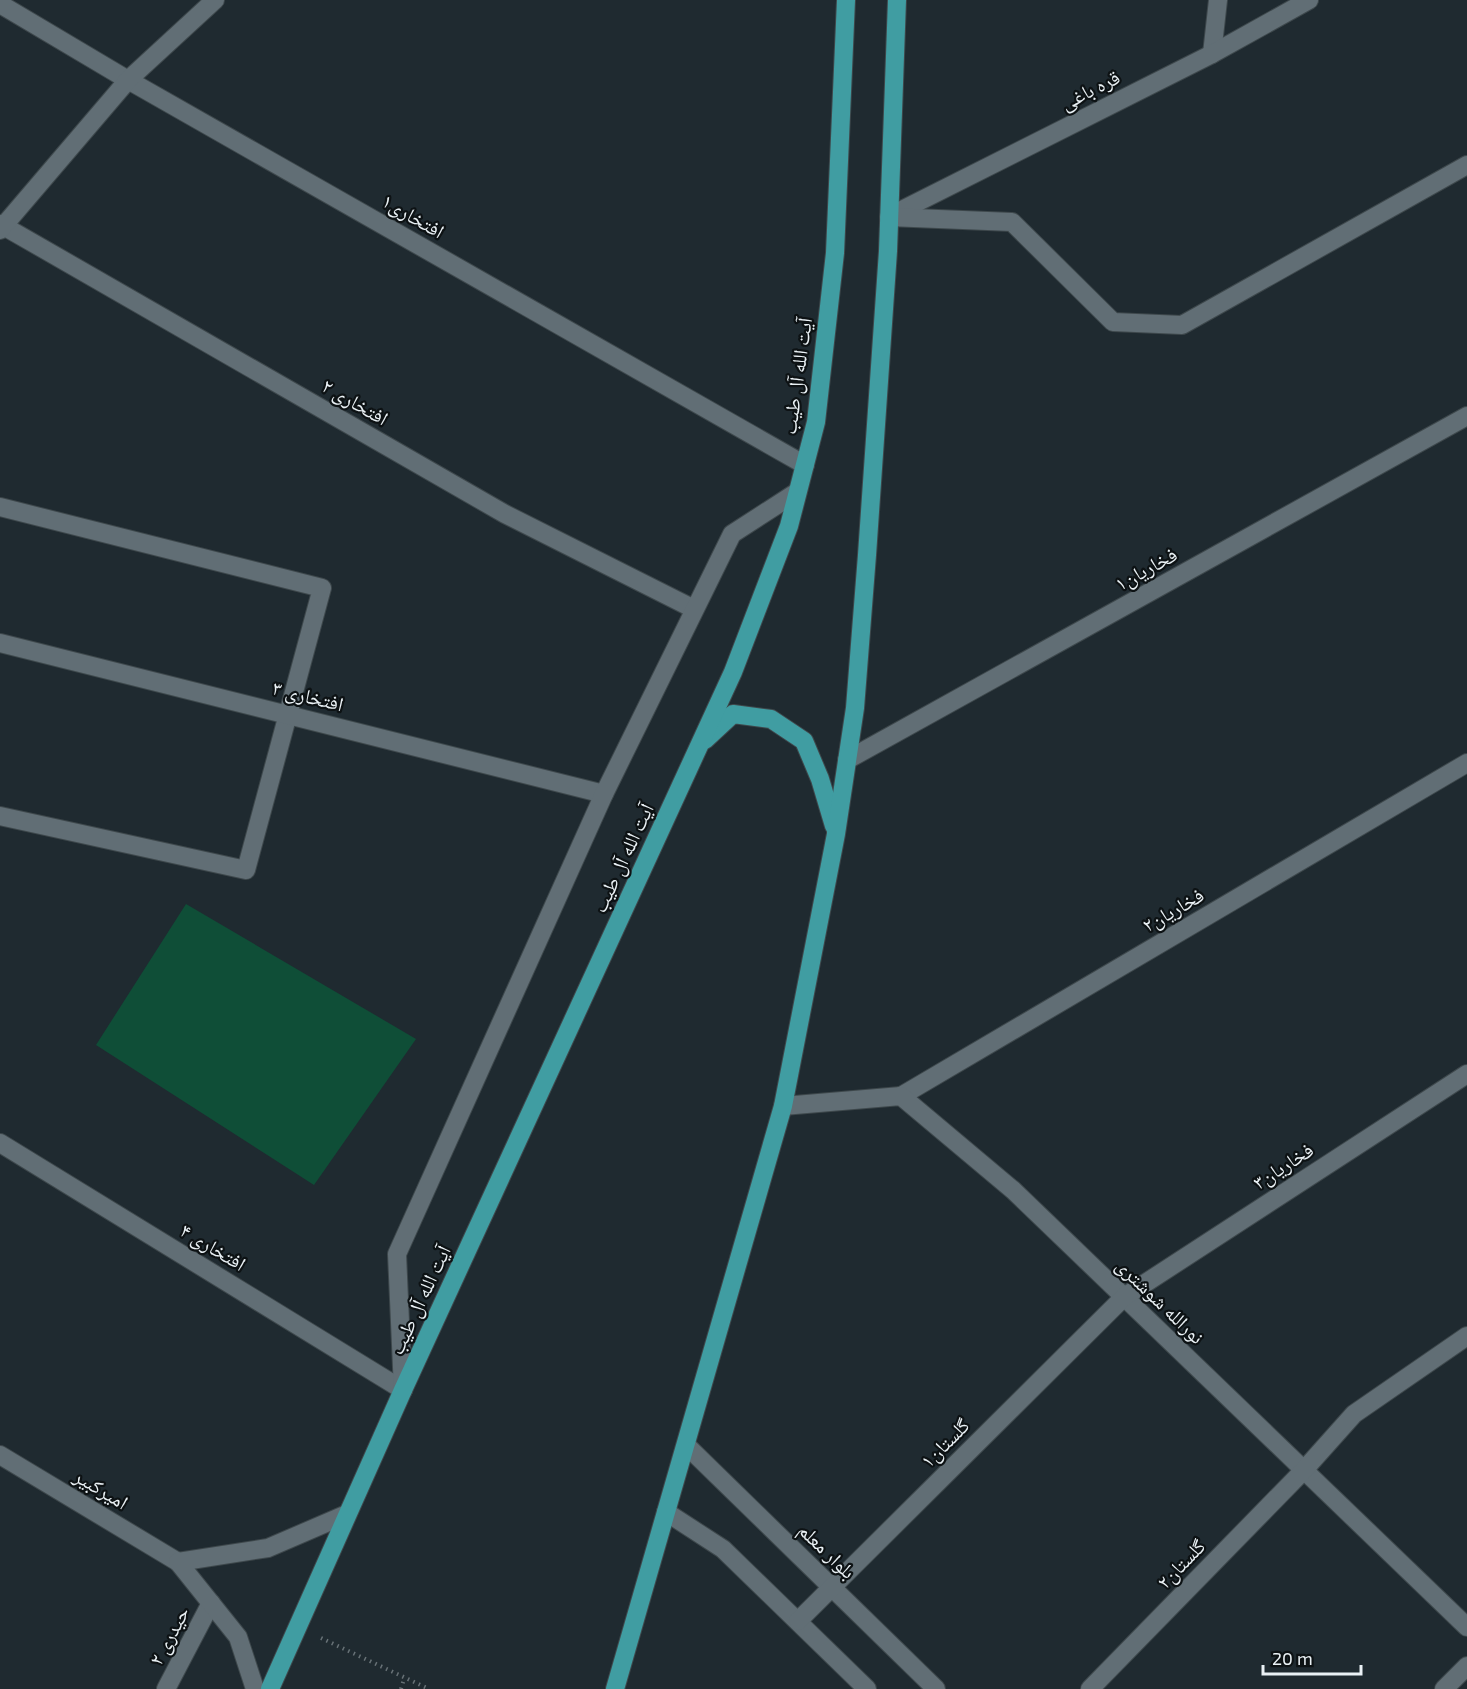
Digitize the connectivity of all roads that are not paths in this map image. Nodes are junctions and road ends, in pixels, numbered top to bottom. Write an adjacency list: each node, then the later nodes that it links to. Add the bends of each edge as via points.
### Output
1 (216, 0): 8 (street)
2 (846, 0): 13 (main road, آیت الله آل طیب, via 835,253 816,422)
3 (897, 0): 10 (main road)
4 (1218, 0): 7 (street)
5 (1309, 0): 7 (street, قره باغی)
6 (0, 4): 8 (street, افتخاری۱)
7 (1212, 54): 10 (street, قره باغی)
8 (128, 80): 11 (street); 13 (street, افتخاری۱)
9 (1467, 165): 10 (street, via 1182,325 1113,322 1012,222)
10 (889, 217): 20 (main road, via 855,708)
11 (1, 227): 16 (street, افتخاری ۲, via 505,514)
12 (1467, 416): 20 (street, فخاریان۱)
13 (804, 465): 14 (main road, آیت الله آل طیب)
14 (797, 492): 16 (street, via 732,534); 19 (main road, آیت الله آل طیب, via 789,526 733,672)
15 (0, 507): 18 (street, via 322,588)
16 (694, 609): 22 (street)
17 (0, 643): 18 (street, افتخاری ۳)
18 (288, 715): 22 (street, افتخاری ۳); 23 (street, via 246,870)
19 (699, 745): 24 (main road, via 733,714 771,719 804,741); 31 (main road, آیت الله آل طیب)
20 (847, 760): 24 (main road)
21 (1467, 763): 26 (street, فخاریان۲)
22 (604, 794): 31 (street, via 397,1254)
23 (0, 816)
24 (836, 834): 27 (main road)
25 (1467, 1074): 29 (street, فخاریان۳)
26 (901, 1096): 27 (street); 29 (street, نورالله شوشتری, via 1013,1191)
27 (783, 1106): 32 (main road)
28 (0, 1143): 31 (street, افتخاری ۴)
29 (1124, 1297): 34 (street, نورالله شوشتری); 38 (street, گلستان۱)
30 (1467, 1335): 34 (street, گلستان۲, via 1354,1414)
31 (403, 1390): 36 (main road, آیت الله آل طیب)
32 (686, 1445): 35 (main road); 38 (street, بلوار معلم)
33 (0, 1455): 37 (street, امیرکبیر)
34 (1304, 1470): 41 (street, نورالله شوشتری); 49 (street, گلستان۲)
35 (666, 1512): 40 (street, via 723,1549); 46 (main road)
36 (347, 1514): 37 (street, via 268,1548); 45 (main road, آیت الله آل طیب)
37 (178, 1562): 39 (street, امیرکبیر)
38 (832, 1587): 40 (street, گلستان۱); 48 (street, بلوار معلم)
39 (212, 1603): 43 (street, حیدری ۲); 44 (street, امیرکبیر, via 238,1636)
40 (798, 1621): 47 (street)
41 (1467, 1627)
42 (1467, 1666): 50 (street)
43 (166, 1689)
44 (255, 1689)
45 (270, 1689)
46 (615, 1689)
47 (867, 1689)
48 (936, 1689)
49 (1090, 1689)
50 (1444, 1689)

